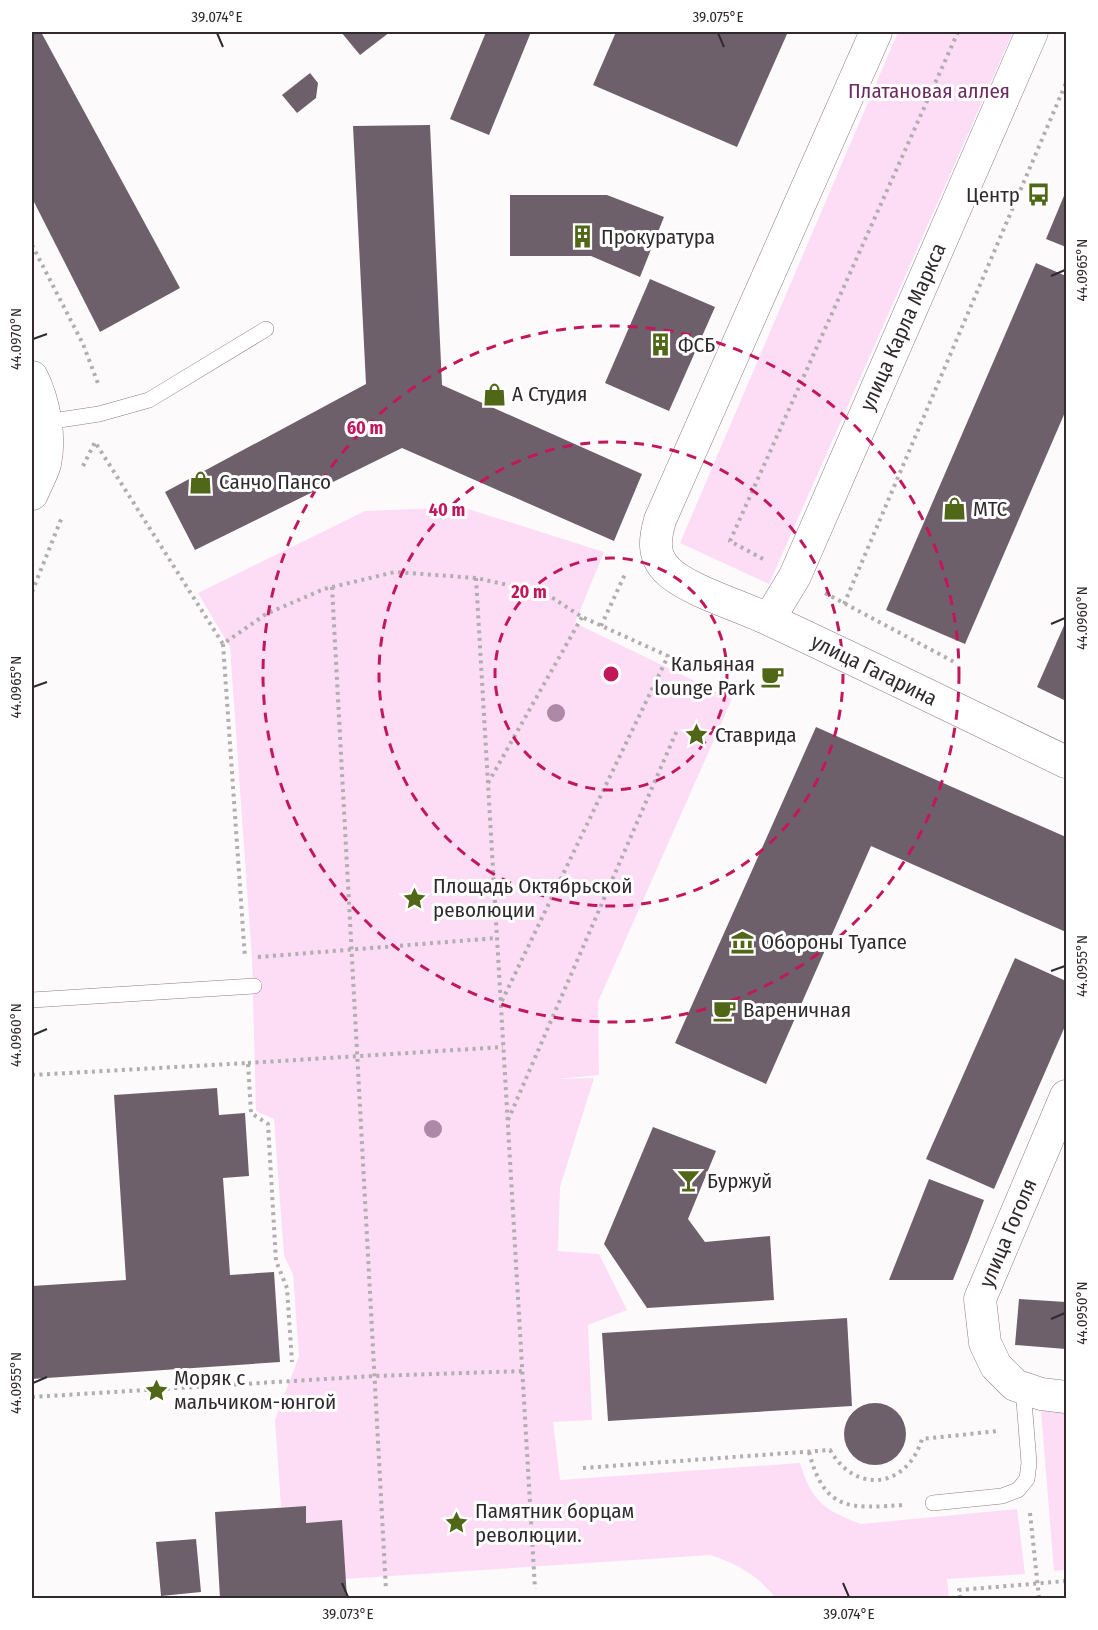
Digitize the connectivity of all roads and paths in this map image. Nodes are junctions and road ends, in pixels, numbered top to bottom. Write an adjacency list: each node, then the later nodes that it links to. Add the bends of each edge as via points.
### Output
1 (876, 32): 17 (street, улица Гагарина, via 654,540 667,570 681,580)
2 (1032, 32): 17 (street, улица Карла Маркса, via 795,576)
3 (1066, 83): 15 (path)
4 (32, 245): 7 (path, via 83,344)
5 (266, 329): 8 (lane, via 149,400 99,414)
6 (32, 377): 8 (street)
7 (103, 395)
8 (46, 422): 10 (street, via 45,463)
9 (82, 469): 18 (path, via 95,442)
10 (32, 494)
11 (63, 514): 14 (path)
12 (476, 578): 13 (path, via 395,572); 16 (path, via 545,593); 21 (path)
13 (333, 587): 18 (path, via 266,614); 23 (path)
14 (32, 592)
15 (844, 604)
16 (582, 617): 21 (path); 28 (path, via 668,656)
17 (769, 619): 20 (street, улица Гагарина)
18 (223, 644): 24 (path)
19 (678, 728): 34 (path)
20 (1066, 762)
21 (488, 783): 22 (path)
22 (497, 938): 23 (path); 28 (path)
23 (352, 949): 24 (path); 30 (path)
24 (246, 958): 25 (path)
25 (234, 959)
26 (254, 986): 27 (lane)
27 (32, 1000)
28 (501, 1003): 29 (path)
29 (503, 1047): 30 (path); 34 (path)
30 (357, 1056): 31 (path); 37 (path)
31 (248, 1063): 32 (path); 35 (path, via 251,1113 268,1124 276,1261 287,1288)
32 (32, 1075)
33 (1066, 1096): 38 (street, улица Гоголя, via 980,1299 985,1343 996,1366)
34 (508, 1120): 36 (path)
35 (292, 1362)
36 (523, 1371): 37 (path); 48 (path)
37 (374, 1376): 39 (path); 49 (path)
38 (1023, 1388): 40 (street, улица Гоголя); 41 (lane)
39 (32, 1397)
40 (1066, 1397)
41 (1027, 1428): 42 (path, via 922,1439 918,1454 908,1467 880,1480 850,1473 838,1464 830,1450); 44 (lane)
42 (809, 1452): 43 (path); 45 (path, via 814,1472 837,1502 857,1508)
43 (583, 1468)
44 (1027, 1479): 45 (lane, via 1018,1490 1002,1496); 47 (path)
45 (933, 1503)
46 (1066, 1581): 47 (path)
47 (1037, 1584): 50 (path, via 959,1590); 51 (path)
48 (536, 1589)
49 (386, 1590)
50 (960, 1599)
51 (1039, 1599)

